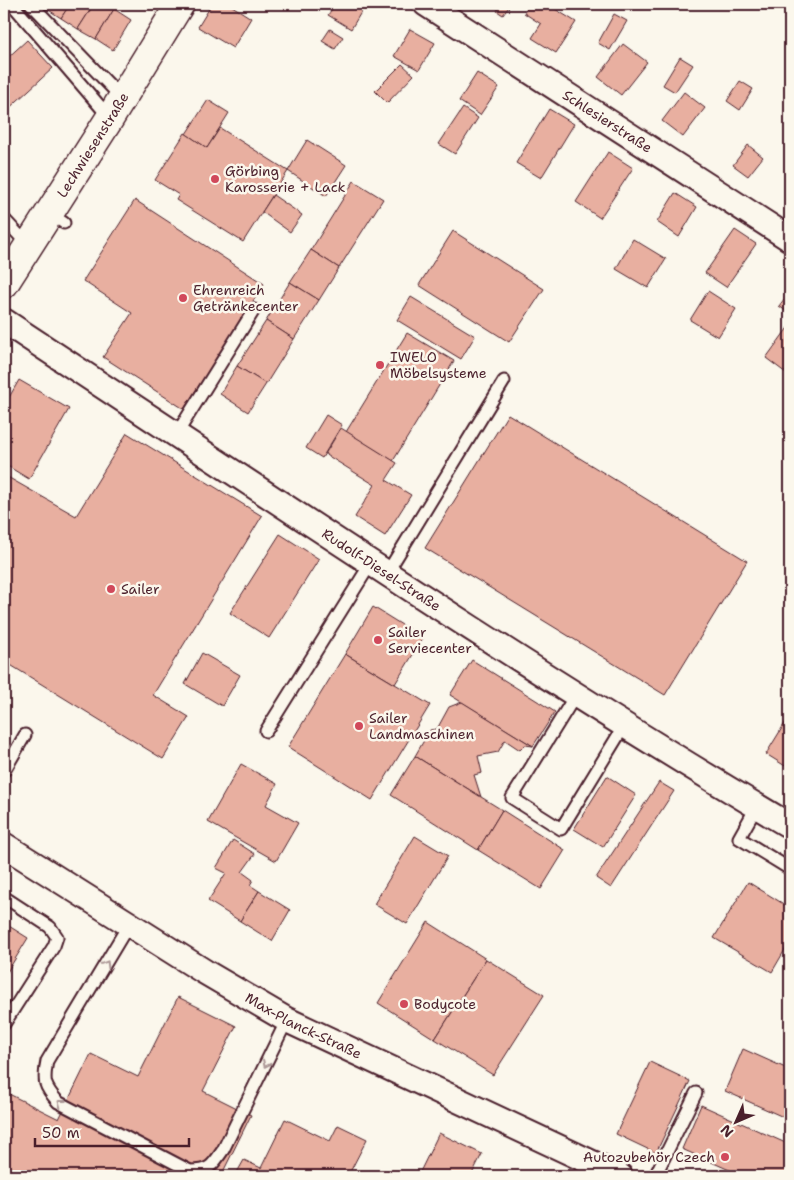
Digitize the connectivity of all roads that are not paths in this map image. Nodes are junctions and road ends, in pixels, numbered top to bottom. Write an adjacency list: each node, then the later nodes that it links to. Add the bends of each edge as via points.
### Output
1 (12, 4): 5 (lane)
2 (31, 4): 5 (lane)
3 (180, 4): 5 (street, Lechwiesenstraße)
4 (426, 4): 7 (street, Schlesierstraße)
5 (116, 108): 8 (street, Lechwiesenstraße, via 57,218)
6 (4, 219): 8 (lane)
7 (790, 239)
8 (29, 246): 9 (street, Lechwiesenstraße)
9 (4, 284)
10 (254, 310): 13 (lane)
11 (4, 321): 13 (street, Rudolf-Diesel-Straße, via 45,343)
12 (504, 381): 14 (lane)
13 (176, 435): 14 (street, Rudolf-Diesel-Straße)
14 (379, 568): 15 (street, Rudolf-Diesel-Straße); 17 (lane)
15 (575, 696): 16 (street, Rudolf-Diesel-Straße); 16 (lane, via 512,798 552,824 561,829)
16 (624, 726): 20 (street, Rudolf-Diesel-Straße)
17 (266, 731)
18 (25, 735): 19 (lane)
19 (4, 771)
20 (757, 806): 21 (street, Rudolf-Diesel-Straße); 23 (lane, via 739,838)
21 (790, 826)
22 (4, 845): 25 (street, Max-Planck-Straße)
23 (790, 869)
24 (4, 896): 27 (lane, via 50,927 57,937)
25 (129, 924): 26 (street, Max-Planck-Straße); 26 (lane, one-way to 25, via 223,1150 213,1165 203,1171 190,1171 58,1102 46,1088 47,1061)
26 (287, 1020): 29 (street, Max-Planck-Straße)
27 (4, 1024)
28 (696, 1093): 30 (lane)
29 (620, 1176)
30 (655, 1176)

